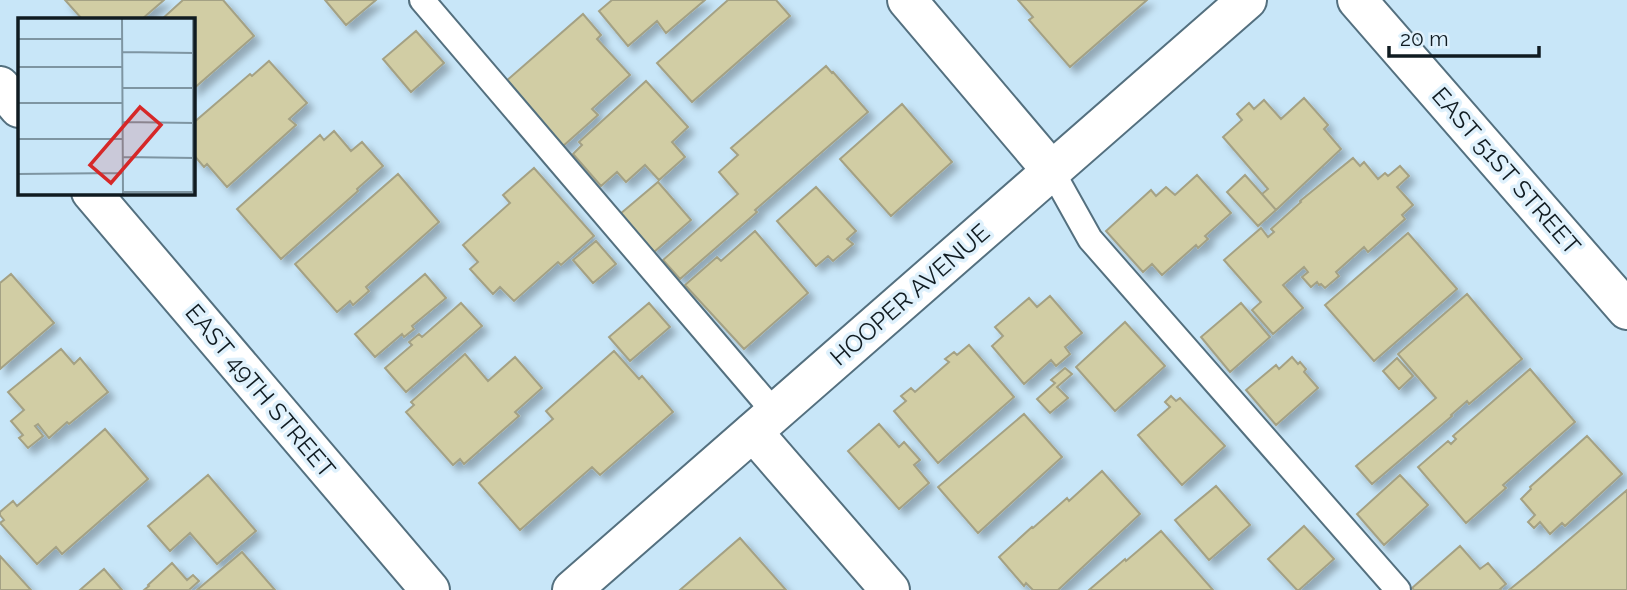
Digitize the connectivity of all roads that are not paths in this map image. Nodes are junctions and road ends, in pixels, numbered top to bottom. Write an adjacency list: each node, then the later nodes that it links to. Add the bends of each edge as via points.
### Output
1 (422, 0): 10 (lane)
2 (907, 0): 7 (street)
3 (1247, 0): 7 (street, HOOPER AVENUE)
4 (1357, 0): 9 (street, EAST 51ST STREET)
5 (0, 86): 6 (street)
6 (18, 107)
7 (1052, 171): 10 (street, HOOPER AVENUE); 14 (lane, via 1090,239)
8 (93, 194): 11 (street, EAST 49TH STREET)
9 (1627, 310)
10 (764, 423): 12 (street, HOOPER AVENUE); 13 (street)
11 (430, 590)
12 (572, 590)
13 (890, 590)
14 (1398, 590)

